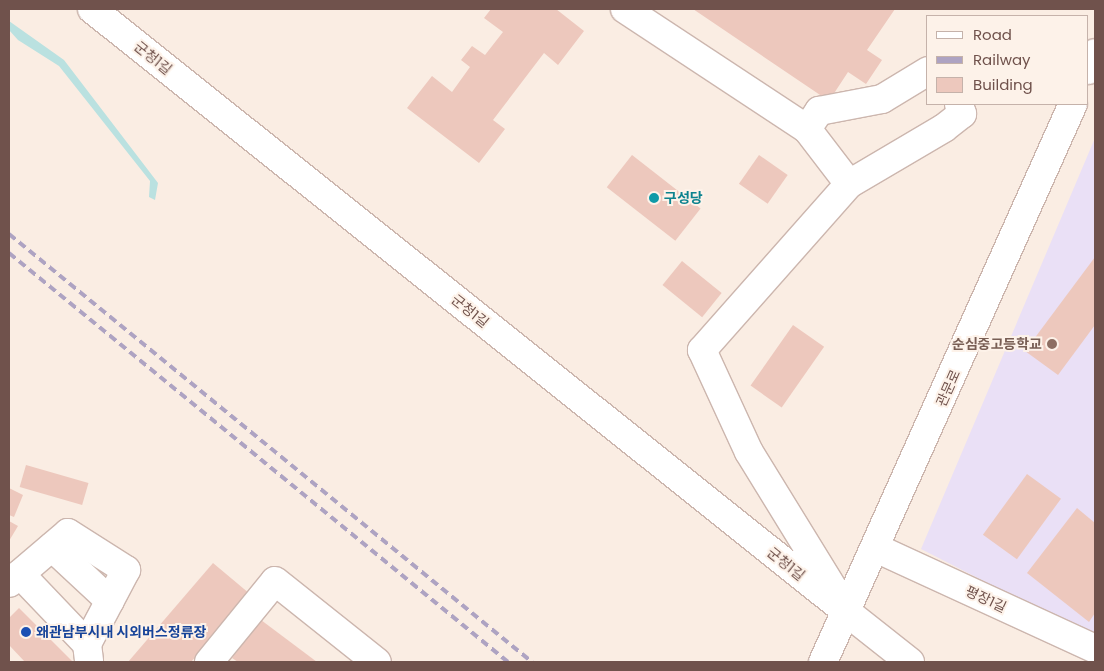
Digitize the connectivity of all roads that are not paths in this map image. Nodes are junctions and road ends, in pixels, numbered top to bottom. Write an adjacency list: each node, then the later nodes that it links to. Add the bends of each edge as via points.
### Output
1 (92, 9): 12 (street, 군청1길)
2 (625, 9): 8 (street)
3 (1095, 53): 4 (street)
4 (1089, 68)
5 (926, 72): 8 (street, via 882,98 819,112)
6 (959, 105): 9 (street, via 962,114 944,128)
7 (1073, 105): 10 (street, 관문로)
8 (807, 129): 9 (street)
9 (849, 184): 12 (street, via 702,350 749,452)
10 (878, 549): 12 (street, 관문로); 13 (street, 평장1길)
11 (14, 578): 14 (street); 14 (street, via 68,533 126,570)
12 (848, 613): 15 (street, 관문로); 18 (street, 군청1길)
13 (1095, 648)
14 (88, 653)
15 (828, 653)
16 (209, 662): 17 (street, via 275,581)
17 (377, 662)
18 (910, 662)

